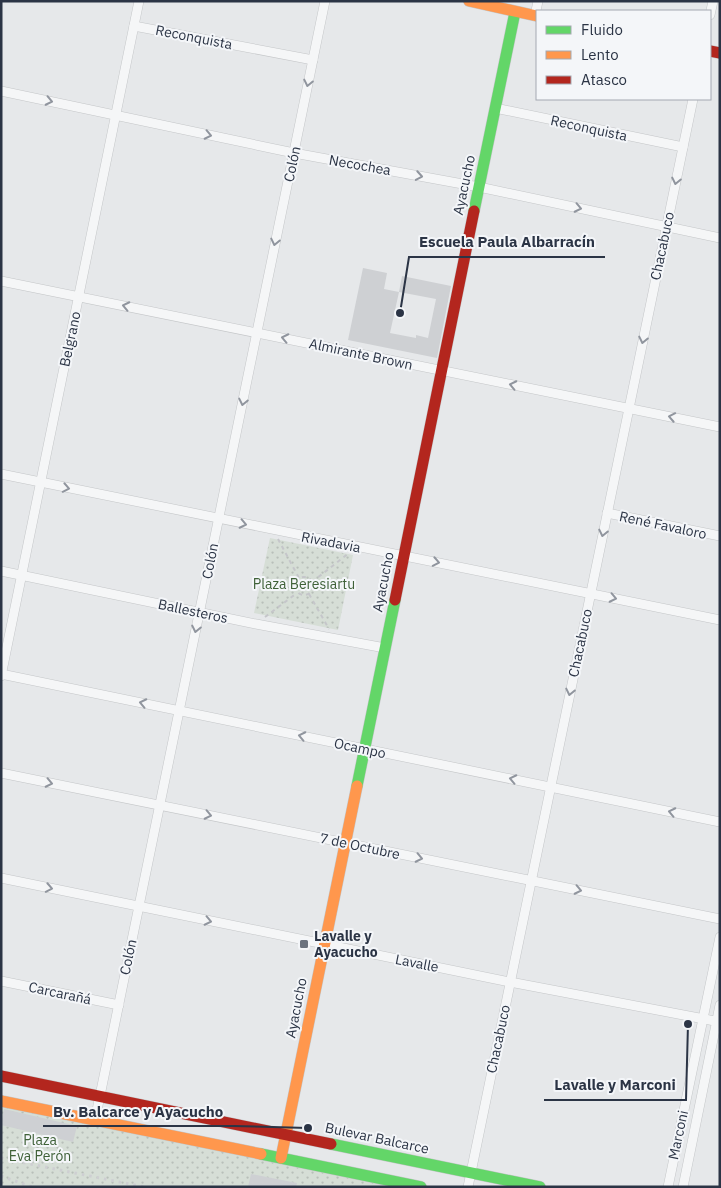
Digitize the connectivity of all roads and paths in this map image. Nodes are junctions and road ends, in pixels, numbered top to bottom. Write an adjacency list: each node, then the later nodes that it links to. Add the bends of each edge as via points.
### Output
1 (139, 1): 6 (street, Belgrano)
2 (325, 1): 7 (street, Colón)
3 (469, 1): 4 (street)
4 (514, 12): 5 (street); 10 (street, Ayacucho)
5 (536, 16)
6 (134, 26): 7 (street, Reconquista); 11 (street, Belgrano)
7 (313, 60): 13 (street, Colón, one-way to 13)
8 (1, 91): 11 (street, Necochea, one-way to 11)
9 (693, 100): 12 (street, Chacabuco)
10 (495, 108): 12 (street, Reconquista); 14 (street, Ayacucho)
11 (116, 115): 13 (street, Necochea, one-way to 13); 18 (street, Belgrano)
12 (683, 147): 15 (street, Chacabuco, one-way to 15)
13 (294, 153): 14 (street, Necochea, one-way to 14); 19 (street, Colón, one-way to 19)
14 (479, 187): 15 (street, Necochea, one-way to 15); 20 (street, Ayacucho)
15 (666, 227): 16 (street, Necochea); 21 (street, Chacabuco, one-way to 21)
16 (720, 238)
17 (1, 280): 18 (street, Almirante Brown)
18 (78, 296): 19 (street, Almirante Brown, one-way to 18); 24 (street, Belgrano)
19 (257, 333): 20 (street, Almirante Brown, one-way to 19); 26 (street, Colón, one-way to 26)
20 (442, 370): 21 (street, Almirante Brown, one-way to 20); 30 (street, Ayacucho)
21 (628, 408): 22 (street, Almirante Brown, one-way to 21); 25 (street, Chacabuco)
22 (720, 427)
23 (1, 474): 24 (street, Rivadavia)
24 (40, 482): 26 (street, Rivadavia, one-way to 26); 32 (street, Belgrano)
25 (607, 513): 28 (street, René Favaloro); 37 (street, Chacabuco, one-way to 37)
26 (219, 518): 27 (street, Rivadavia, one-way to 27); 38 (street, Colón)
27 (273, 530): 29 (street, Rivadavia); 33 (path)
28 (720, 536)
29 (357, 547): 30 (street, Rivadavia); 34 (path)
30 (404, 556): 37 (street, Rivadavia, one-way to 37); 42 (street, Ayacucho)
31 (1, 571): 32 (street, Ballesteros)
32 (22, 575): 38 (street, Ballesteros); 43 (street, Belgrano)
33 (299, 578): 34 (path, via 308,578); 35 (path, via 294,585)
34 (312, 582): 36 (path)
35 (297, 593): 36 (path); 40 (path)
36 (309, 594): 41 (path)
37 (590, 594): 39 (street, Rivadavia, one-way to 39); 47 (street, Chacabuco, one-way to 47)
38 (200, 612): 40 (street, Ballesteros); 44 (street, Colón, one-way to 44)
39 (720, 620)
40 (256, 624): 41 (street, Ballesteros)
41 (336, 640): 42 (street, Ballesteros)
42 (385, 648): 45 (street, Ayacucho)
43 (1, 674): 44 (street, Ocampo, one-way to 43)
44 (179, 710): 45 (street, Ocampo, one-way to 44); 48 (street, Colón)
45 (364, 749): 47 (street, Ocampo, one-way to 45); 50 (street, Ayacucho)
46 (1, 773): 48 (street, 7 de Octubre, one-way to 48)
47 (550, 787): 49 (street, Ocampo, one-way to 47); 52 (street, Chacabuco)
48 (160, 805): 50 (street, 7 de Octubre, one-way to 50); 53 (street, Colón)
49 (720, 822)
50 (345, 843): 52 (street, 7 de Octubre, one-way to 52); 56 (street, Ayacucho)
51 (1, 878): 53 (street, Lavalle, one-way to 53)
52 (531, 881): 54 (street, 7 de Octubre, one-way to 54); 58 (street, Chacabuco)
53 (139, 906): 56 (street, Lavalle, one-way to 56); 59 (street, Colón)
54 (720, 919)
55 (720, 937): 61 (street, Marconi)
56 (325, 944): 58 (street, Lavalle); 67 (street, Ayacucho)
57 (1, 981): 59 (street, Carcarañá)
58 (510, 982): 61 (street, Lavalle); 69 (street, Chacabuco)
59 (119, 1005): 64 (street, Colón)
60 (720, 1005): 62 (street, Marconi)
61 (703, 1019): 62 (street, Lavalle); 73 (street, Marconi)
62 (718, 1022): 74 (street, Marconi)
63 (1, 1076): 64 (street, Bulevar Balcarce)
64 (100, 1096): 66 (street, Colón); 67 (street, Bulevar Balcarce)
65 (1, 1101): 66 (street)
66 (95, 1120): 68 (street)
67 (286, 1134): 68 (street, Ayacucho); 69 (street, Bulevar Balcarce)
68 (281, 1158): 70 (street)
69 (471, 1172): 71 (street, Chacabuco); 72 (street, Bulevar Balcarce)
70 (421, 1187)
71 (468, 1187)
72 (540, 1187)
73 (668, 1187)
74 (683, 1187)

